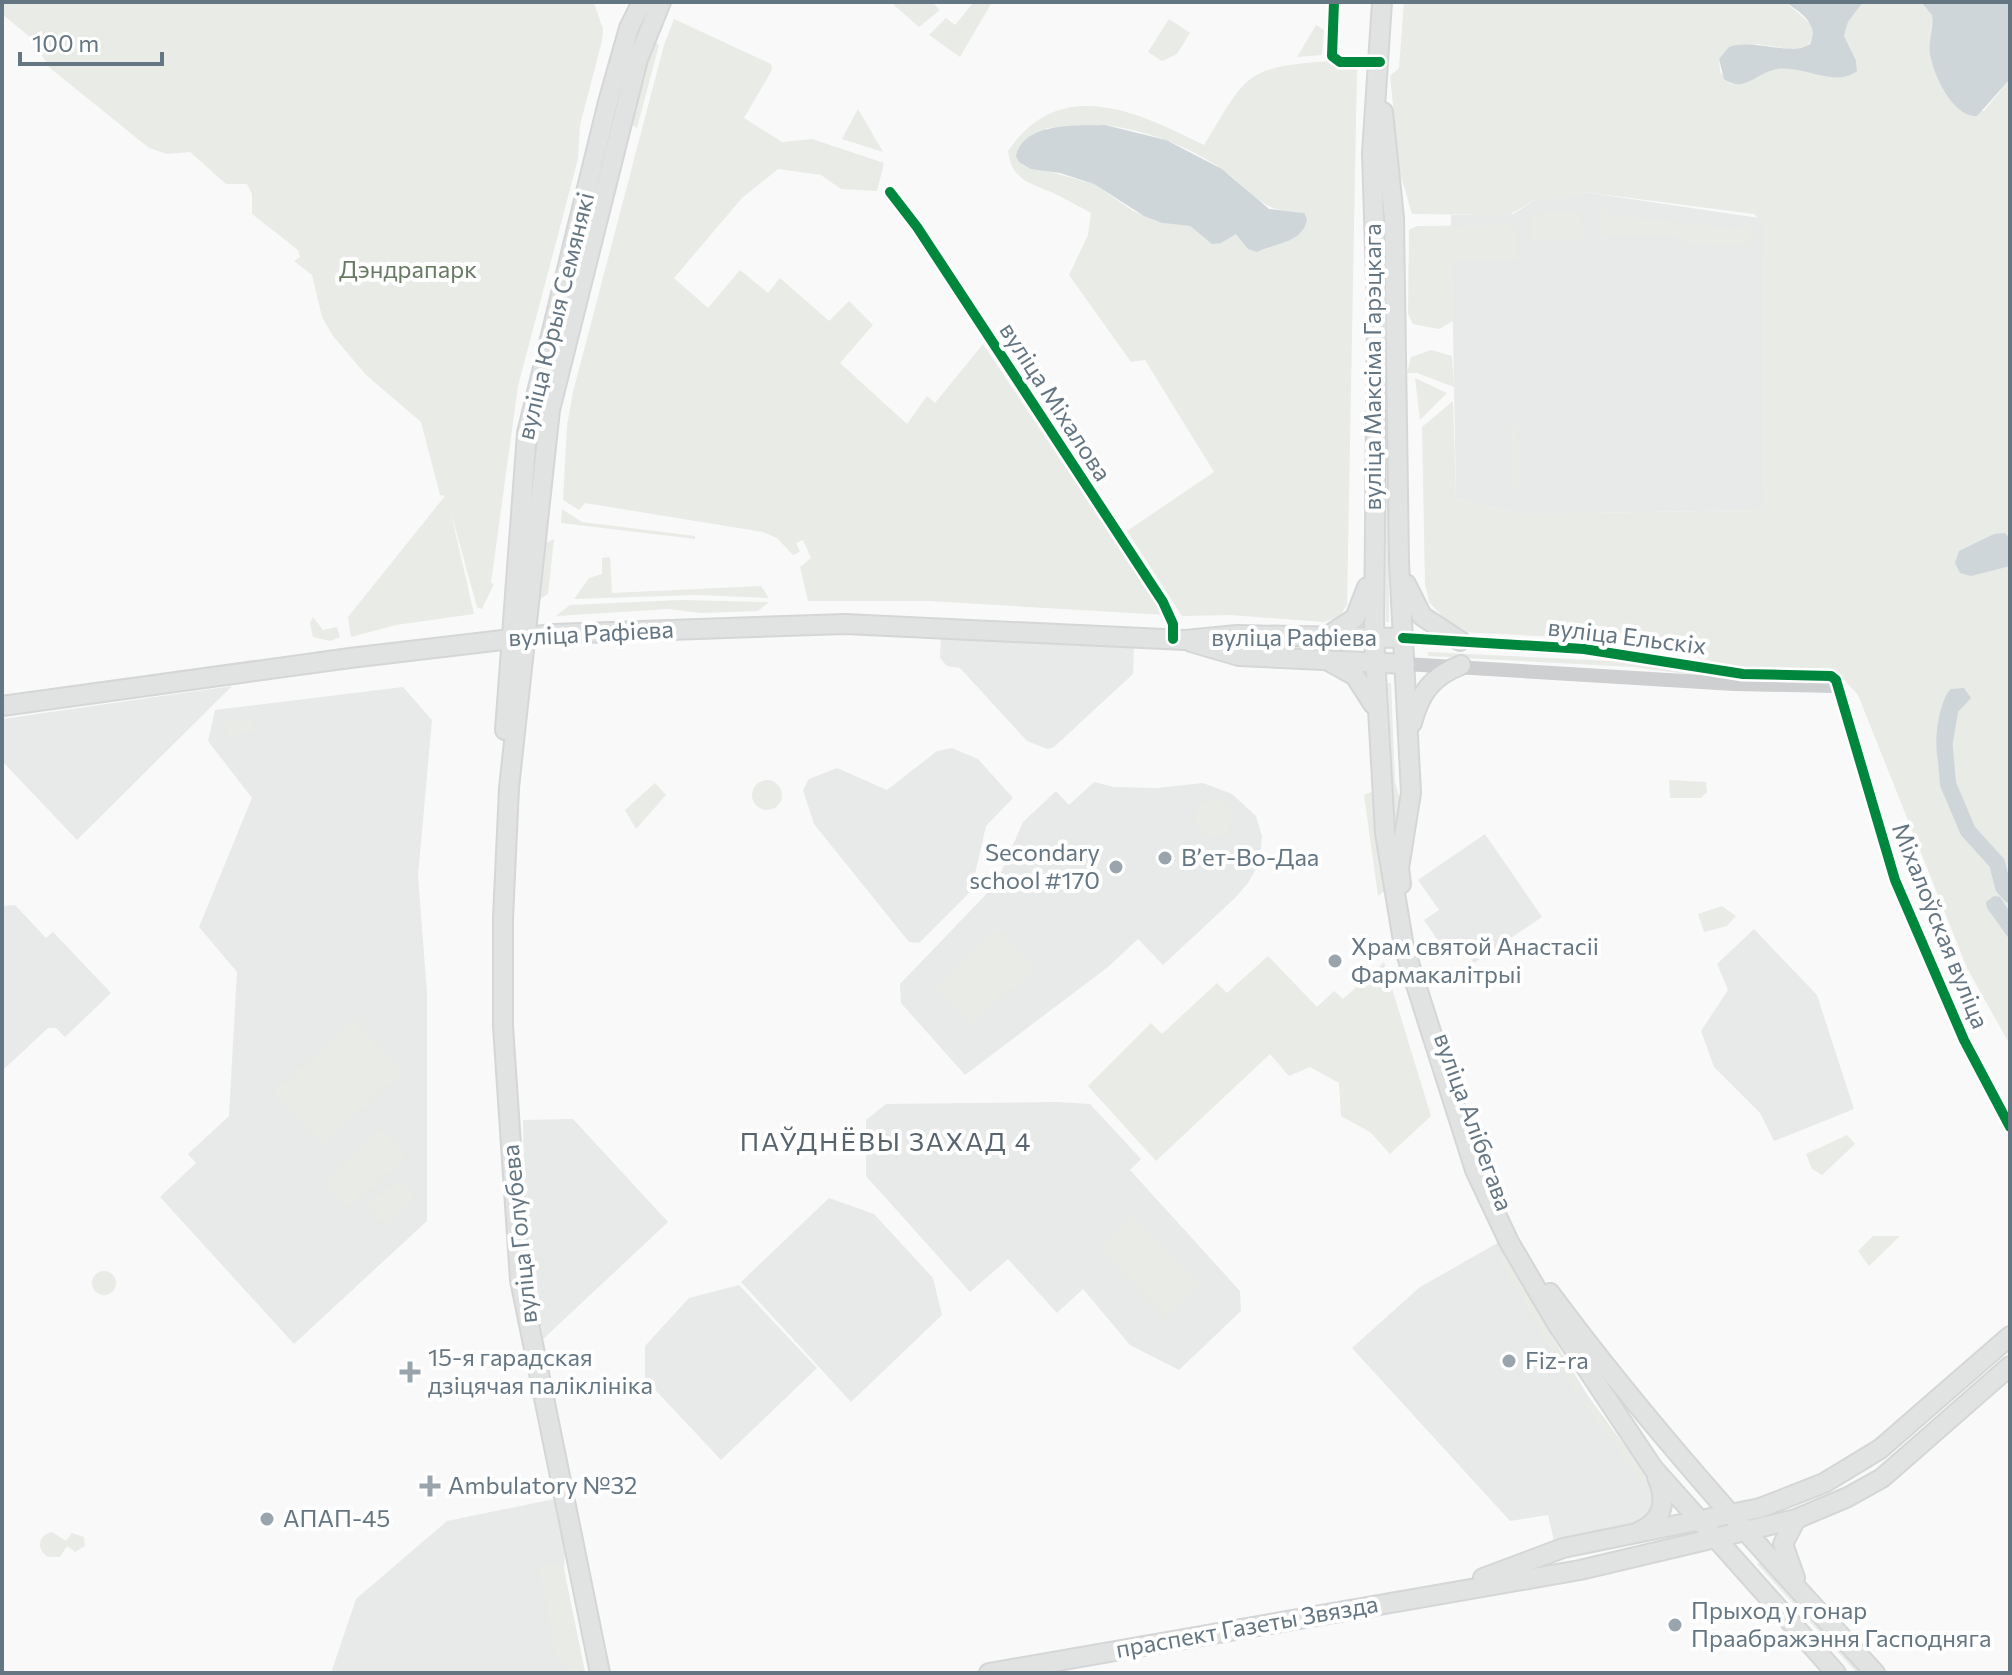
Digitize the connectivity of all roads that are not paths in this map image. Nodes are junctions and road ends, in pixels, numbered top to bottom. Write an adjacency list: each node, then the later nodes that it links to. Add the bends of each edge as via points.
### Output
1 (1334, 2): 4 (street, via 1332,56 1340,62)
2 (1382, 2): 4 (main road, вуліца Максіма Гарэцкага)
3 (653, 3): 11 (main road, вуліца Юрыя Семянякі, via 550,410)
4 (1380, 62): 5 (main road, вуліца Максіма Гарэцкага)
5 (1378, 85): 7 (main road, вуліца Максіма Гарэцкага, via 1372,153); 8 (main road, вуліца Максіма Гарэцкага, via 1394,218)
6 (890, 192): 14 (street, вуліца Міхалова, via 1163,602)
7 (1376, 346): 8 (main road); 9 (main road, вуліца Максіма Гарэцкага)
8 (1398, 346): 10 (main road, вуліца Максіма Гарэцкага)
9 (1373, 561): 12 (main road, via 1355,618); 16 (main road, вуліца Максіма Гарэцкага)
10 (1399, 562): 13 (main road, вуліца Максіма Гарэцкага); 15 (main road, via 1422,616)
11 (518, 637): 14 (main road, вуліца Рафіева, via 845,624); 21 (main road, вуліца Рафіева); 36 (main road, вуліца Голубева, via 503,918 503,1026 520,1280)
12 (1321, 638): 14 (main road, вуліца Рафіева, via 1237,635); 16 (main road, вуліца Рафіева)
13 (1403, 638): 15 (street, вуліца Ельскіх); 16 (main road, вуліца Рафіева); 18 (main road, вуліца Алібегава)
14 (1179, 640): 17 (main road, вуліца Рафіева, via 1239,656)
15 (1460, 641): 20 (street, вуліца Ельскіх, via 1584,649 1743,674 1822,673)
16 (1374, 650): 17 (main road, вуліца Рафіева); 18 (main road, вуліца Рафіева); 22 (main road, вуліца Алібегава)
17 (1318, 659): 22 (main road, via 1355,676)
18 (1405, 664): 19 (street, вуліца Ельскіх); 23 (main road, вуліца Алібегава)
19 (1461, 665): 20 (street, вуліца Ельскіх); 23 (main road, via 1437,676 1424,691)
20 (1837, 686): 24 (street, Міхалоўская вуліца, via 1895,880 1964,1040)
21 (2, 706)
22 (1376, 714): 27 (main road, вуліца Алібегава, via 1394,903 1457,1120 1509,1242 1596,1388)
23 (1408, 737): 28 (main road, вуліца Алібегава, via 1411,793 1399,868 1402,892 1436,1020 1495,1190 1547,1288)
24 (2010, 1127)
25 (2010, 1336): 28 (main road, праспект Газеты Звязда, via 1851,1469)
26 (2010, 1366): 29 (main road, праспект Газеты Звязда, via 1882,1478)
27 (1653, 1468): 30 (main road, вуліца Алібегава); 32 (main road, via 1663,1494 1662,1509 1655,1521)
28 (1731, 1515): 30 (main road, праспект Газеты Звязда); 31 (main road, вуліца Алібегава)
29 (1796, 1519): 31 (main road, праспект Газеты Звязда); 35 (main road, via 1785,1536 1784,1554)
30 (1699, 1521): 32 (main road, праспект Газеты Звязда); 33 (main road, вуліца Алібегава)
31 (1746, 1532): 33 (main road, праспект Газеты Звязда); 35 (main road, вуліца Алібегава)
32 (1633, 1534): 34 (main road, праспект Газеты Звязда, via 1535,1557)
33 (1715, 1540): 34 (main road, праспект Газеты Звязда, via 1580,1570); 38 (main road, вуліца Алібегава)
34 (1459, 1589): 37 (main road, праспект Газеты Звязда)
35 (1803, 1595): 39 (main road, вуліца Алібегава)
36 (600, 1673)
37 (989, 1673)
38 (1836, 1673)
39 (1875, 1673)

